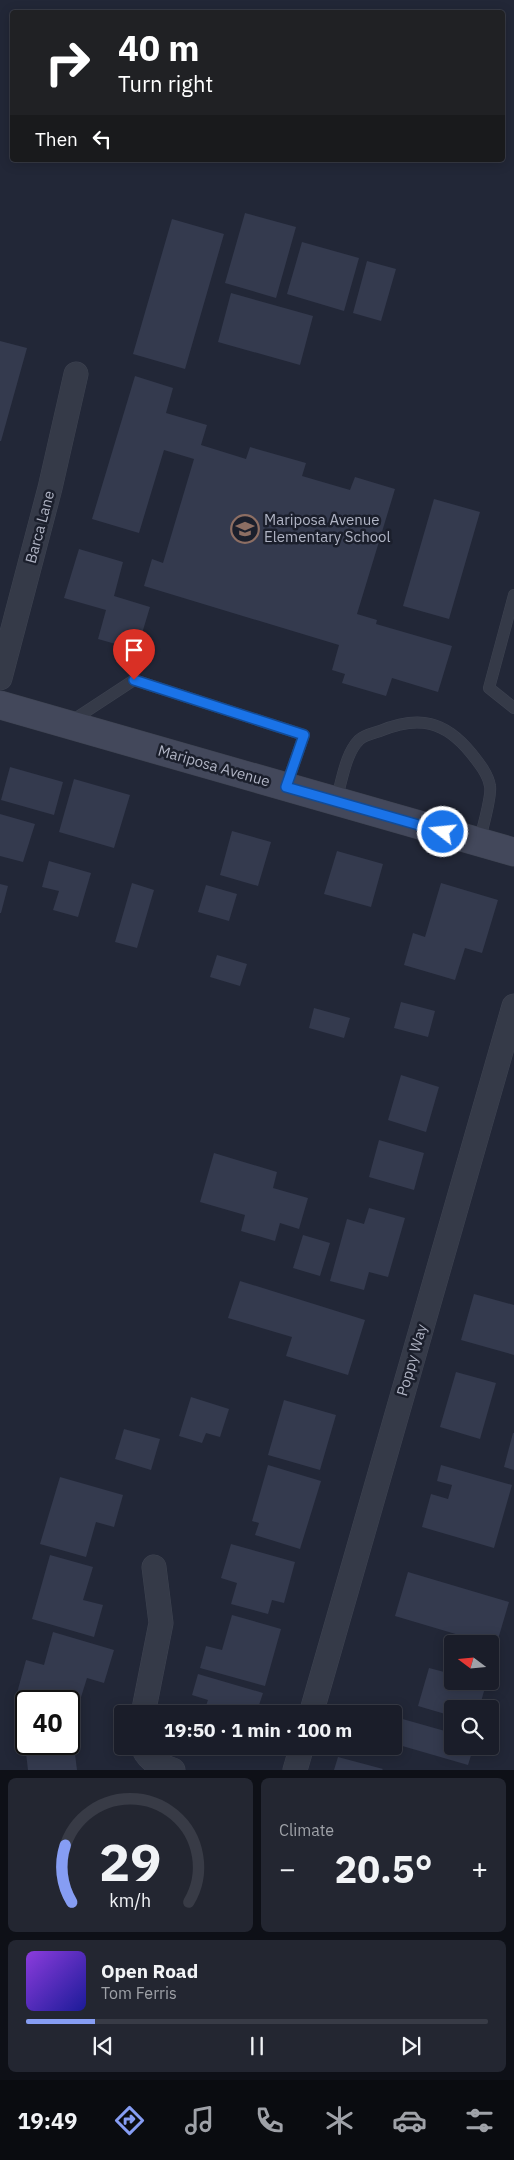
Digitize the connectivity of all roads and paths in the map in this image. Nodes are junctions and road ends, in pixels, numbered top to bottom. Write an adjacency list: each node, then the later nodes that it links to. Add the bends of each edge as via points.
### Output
1 (76, 374): 3 (street, Barca Lane)
2 (514, 595): 5 (lane, via 489,688)
3 (0, 678)
4 (0, 705): 6 (street, Mariposa Avenue)
5 (514, 708)
6 (67, 725): 7 (street, Mariposa Avenue); 7 (lane, via 134,680 304,735)
7 (286, 787): 8 (street, Mariposa Avenue)
8 (336, 800): 9 (street, Mariposa Avenue); 9 (lane, via 350,753 360,739 408,722 428,723 459,738 482,767 491,787)
9 (479, 842): 10 (street, Mariposa Avenue)
10 (514, 852)
11 (514, 1006): 14 (street, Poppy Way)
12 (154, 1567): 13 (street, via 161,1623)
13 (146, 1705)
14 (314, 1705)
15 (148, 1755): 17 (street, via 159,1766)
16 (299, 1755): 18 (street)
17 (173, 1770)
18 (295, 1770)

